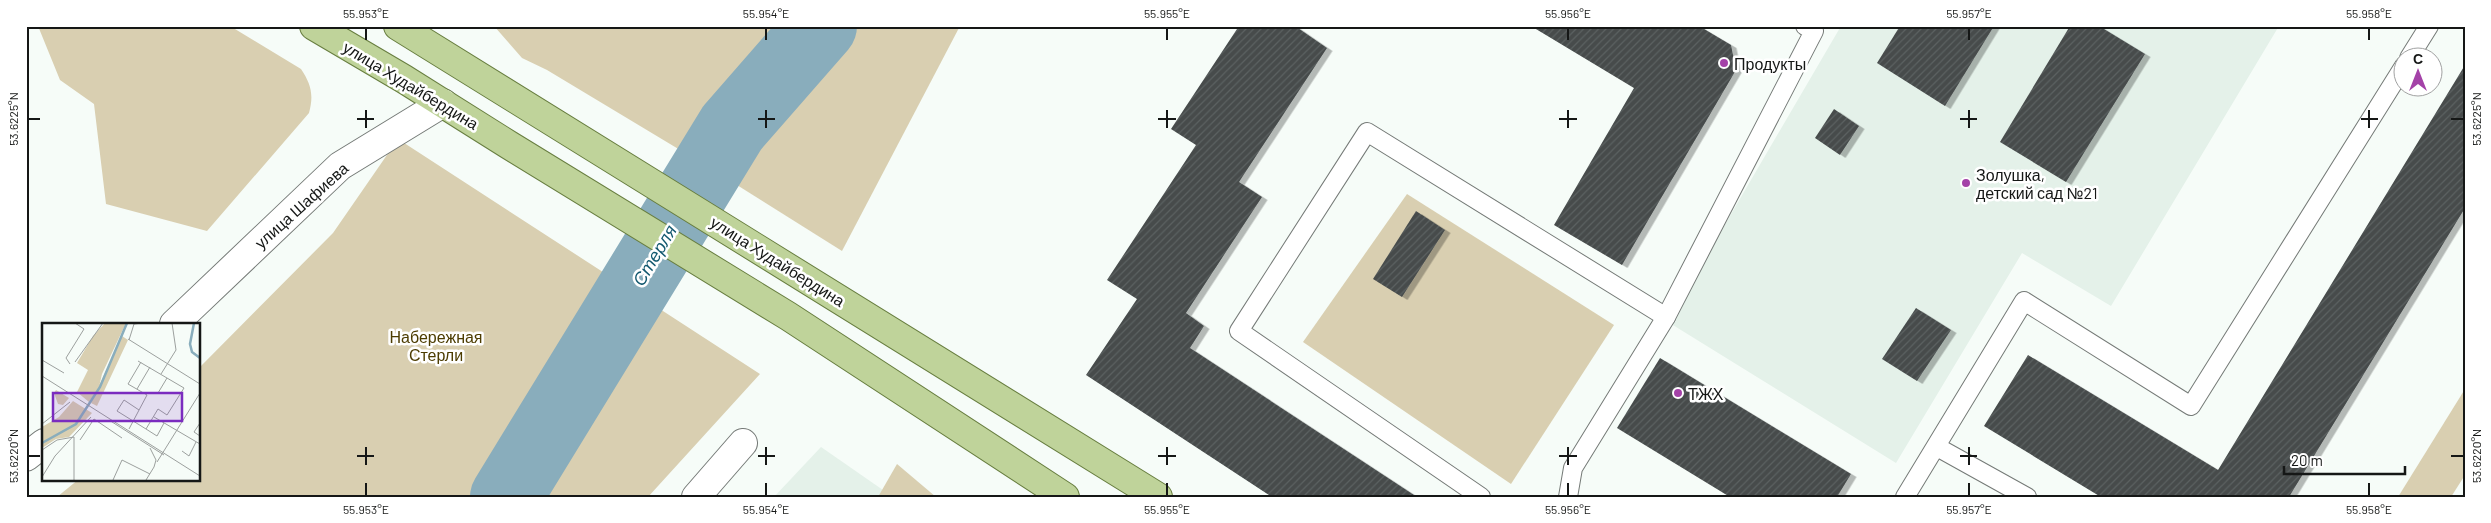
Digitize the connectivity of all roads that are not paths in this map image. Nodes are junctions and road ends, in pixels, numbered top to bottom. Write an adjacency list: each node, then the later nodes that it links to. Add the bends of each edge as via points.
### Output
1 (314, 26): 7 (main road, улица Худайбердина)
2 (398, 26): 16 (main road, улица Худайбердина)
3 (1805, 26): 8 (lane, via 1814,32)
4 (2429, 26): 5 (lane)
5 (2415, 48)
6 (2394, 82): 12 (lane, via 2191,406 2024,301)
7 (442, 103): 9 (street, улица Шафиева, via 340,166); 15 (main road, улица Худайбердина, via 788,316)
8 (1666, 317): 17 (lane, via 1368,132 1239,331); 18 (lane, via 1573,468)
9 (175, 323)
10 (743, 443): 14 (street)
11 (42, 445): 13 (street)
12 (1936, 447): 19 (lane); 20 (lane)
13 (26, 457)
14 (696, 497)
15 (1066, 497)
16 (1158, 497)
17 (1481, 497)
18 (1568, 497)
19 (1905, 497)
20 (2027, 497)

